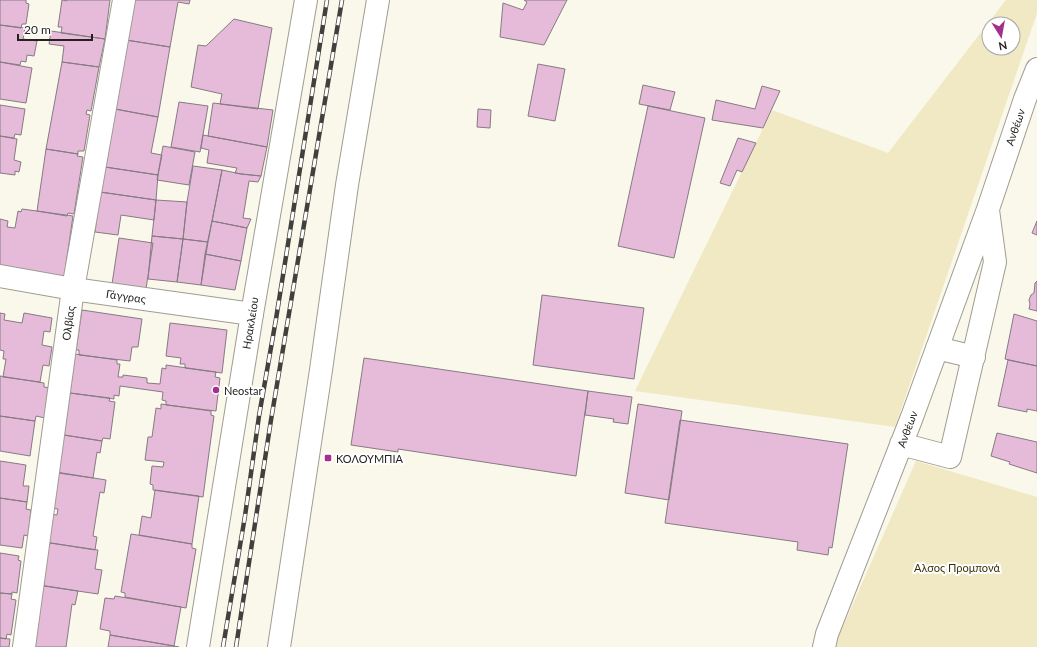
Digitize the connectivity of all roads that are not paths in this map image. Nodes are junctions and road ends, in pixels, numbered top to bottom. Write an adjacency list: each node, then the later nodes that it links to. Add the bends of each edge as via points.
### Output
1 (124, 0): 7 (street, Ολβίας)
2 (306, 0): 8 (street, Ηρακλείου)
3 (378, 0): 14 (street, via 347,185)
4 (1037, 69): 5 (street, Ανθέων)
5 (988, 209): 9 (street, Ανθέων); 10 (street, Ανθέων, via 995,262)
6 (0, 276): 7 (street, Γάγγρας)
7 (72, 288): 8 (street, Γάγγρας); 12 (street, Ολβίας)
8 (252, 314): 13 (street, Ηρακλείου)
9 (937, 348): 10 (street); 11 (street, Ανθέων)
10 (974, 357): 11 (street, Ανθέων, via 950,457)
11 (901, 444): 15 (street, Ανθέων)
12 (24, 647)
13 (198, 647)
14 (278, 647)
15 (824, 647)

